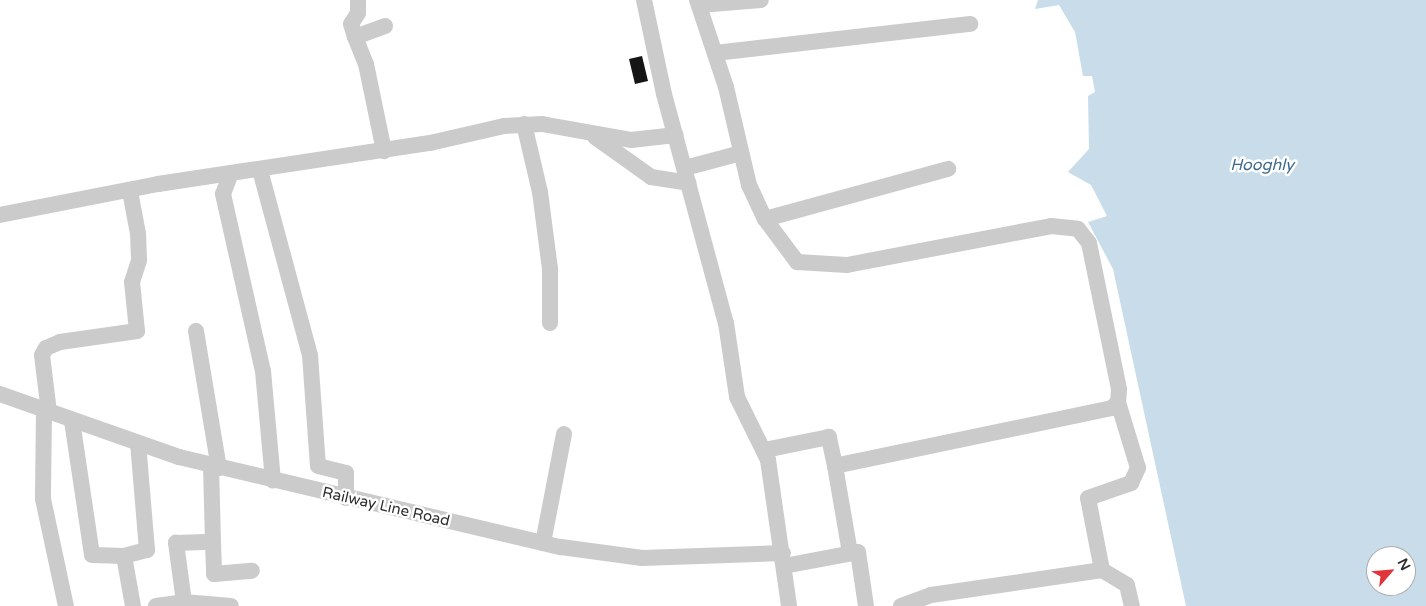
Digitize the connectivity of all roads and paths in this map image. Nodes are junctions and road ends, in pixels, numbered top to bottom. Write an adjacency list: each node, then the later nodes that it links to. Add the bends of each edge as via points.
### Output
1 (358, 0): 7 (street, via 358,13 351,24)
2 (644, 0): 11 (street)
3 (761, 0): 4 (street)
4 (698, 2): 8 (street)
5 (970, 24): 8 (street)
6 (385, 26): 7 (street)
7 (355, 37): 12 (street, via 366,64)
8 (715, 52): 13 (street)
9 (524, 124): 10 (street); 12 (street); 21 (street, via 540,192 550,269)
10 (588, 132): 11 (street, via 631,140); 17 (street, via 651,177)
11 (676, 135): 17 (street)
12 (384, 151): 15 (street)
13 (741, 152): 17 (street); 20 (street, via 749,185)
14 (948, 169): 20 (street)
15 (260, 170): 16 (street); 33 (street, via 310,355 318,466 346,473)
16 (231, 173): 18 (street); 32 (street, via 224,194 263,371)
17 (687, 176): 29 (street, via 726,323 737,397)
18 (130, 191): 19 (street); 25 (street, via 139,252 132,282 137,331 46,348 42,355)
19 (0, 216)
20 (765, 219): 24 (street, via 797,262 825,267 1051,226 1078,229 1090,243)
21 (550, 323)
22 (196, 331): 31 (street)
23 (0, 394): 25 (street, Railway Line Road)
24 (1118, 402): 30 (street, via 1112,408); 39 (street, via 1138,468 1131,483 1088,498)
25 (46, 412): 26 (street, Railway Line Road); 42 (street, via 43,498)
26 (72, 421): 28 (street, Railway Line Road); 37 (street, via 92,555)
27 (564, 434): 35 (street)
28 (138, 443): 31 (street, Railway Line Road); 37 (street, via 147,550)
29 (765, 450): 30 (street, via 829,437); 38 (street)
30 (835, 466): 36 (street)
31 (215, 467): 32 (street, Railway Line Road); 34 (street)
32 (273, 481): 33 (street, Railway Line Road)
33 (346, 498): 35 (street, Railway Line Road)
34 (213, 542): 40 (street, via 214,574); 41 (street, via 176,543)
35 (542, 543): 38 (street, Railway Line Road, via 627,558)
36 (850, 553): 38 (street, Railway Line Road); 47 (street, via 858,552)
37 (124, 556): 43 (street)
38 (784, 559): 46 (street)
39 (1102, 570): 48 (street, via 931,595); 49 (street, via 1127,585)
40 (252, 572)
41 (184, 602): 44 (street); 45 (street)
42 (66, 606)
43 (133, 606)
44 (156, 606)
45 (231, 606)
46 (790, 606)
47 (866, 606)
48 (901, 606)
49 (1132, 606)

